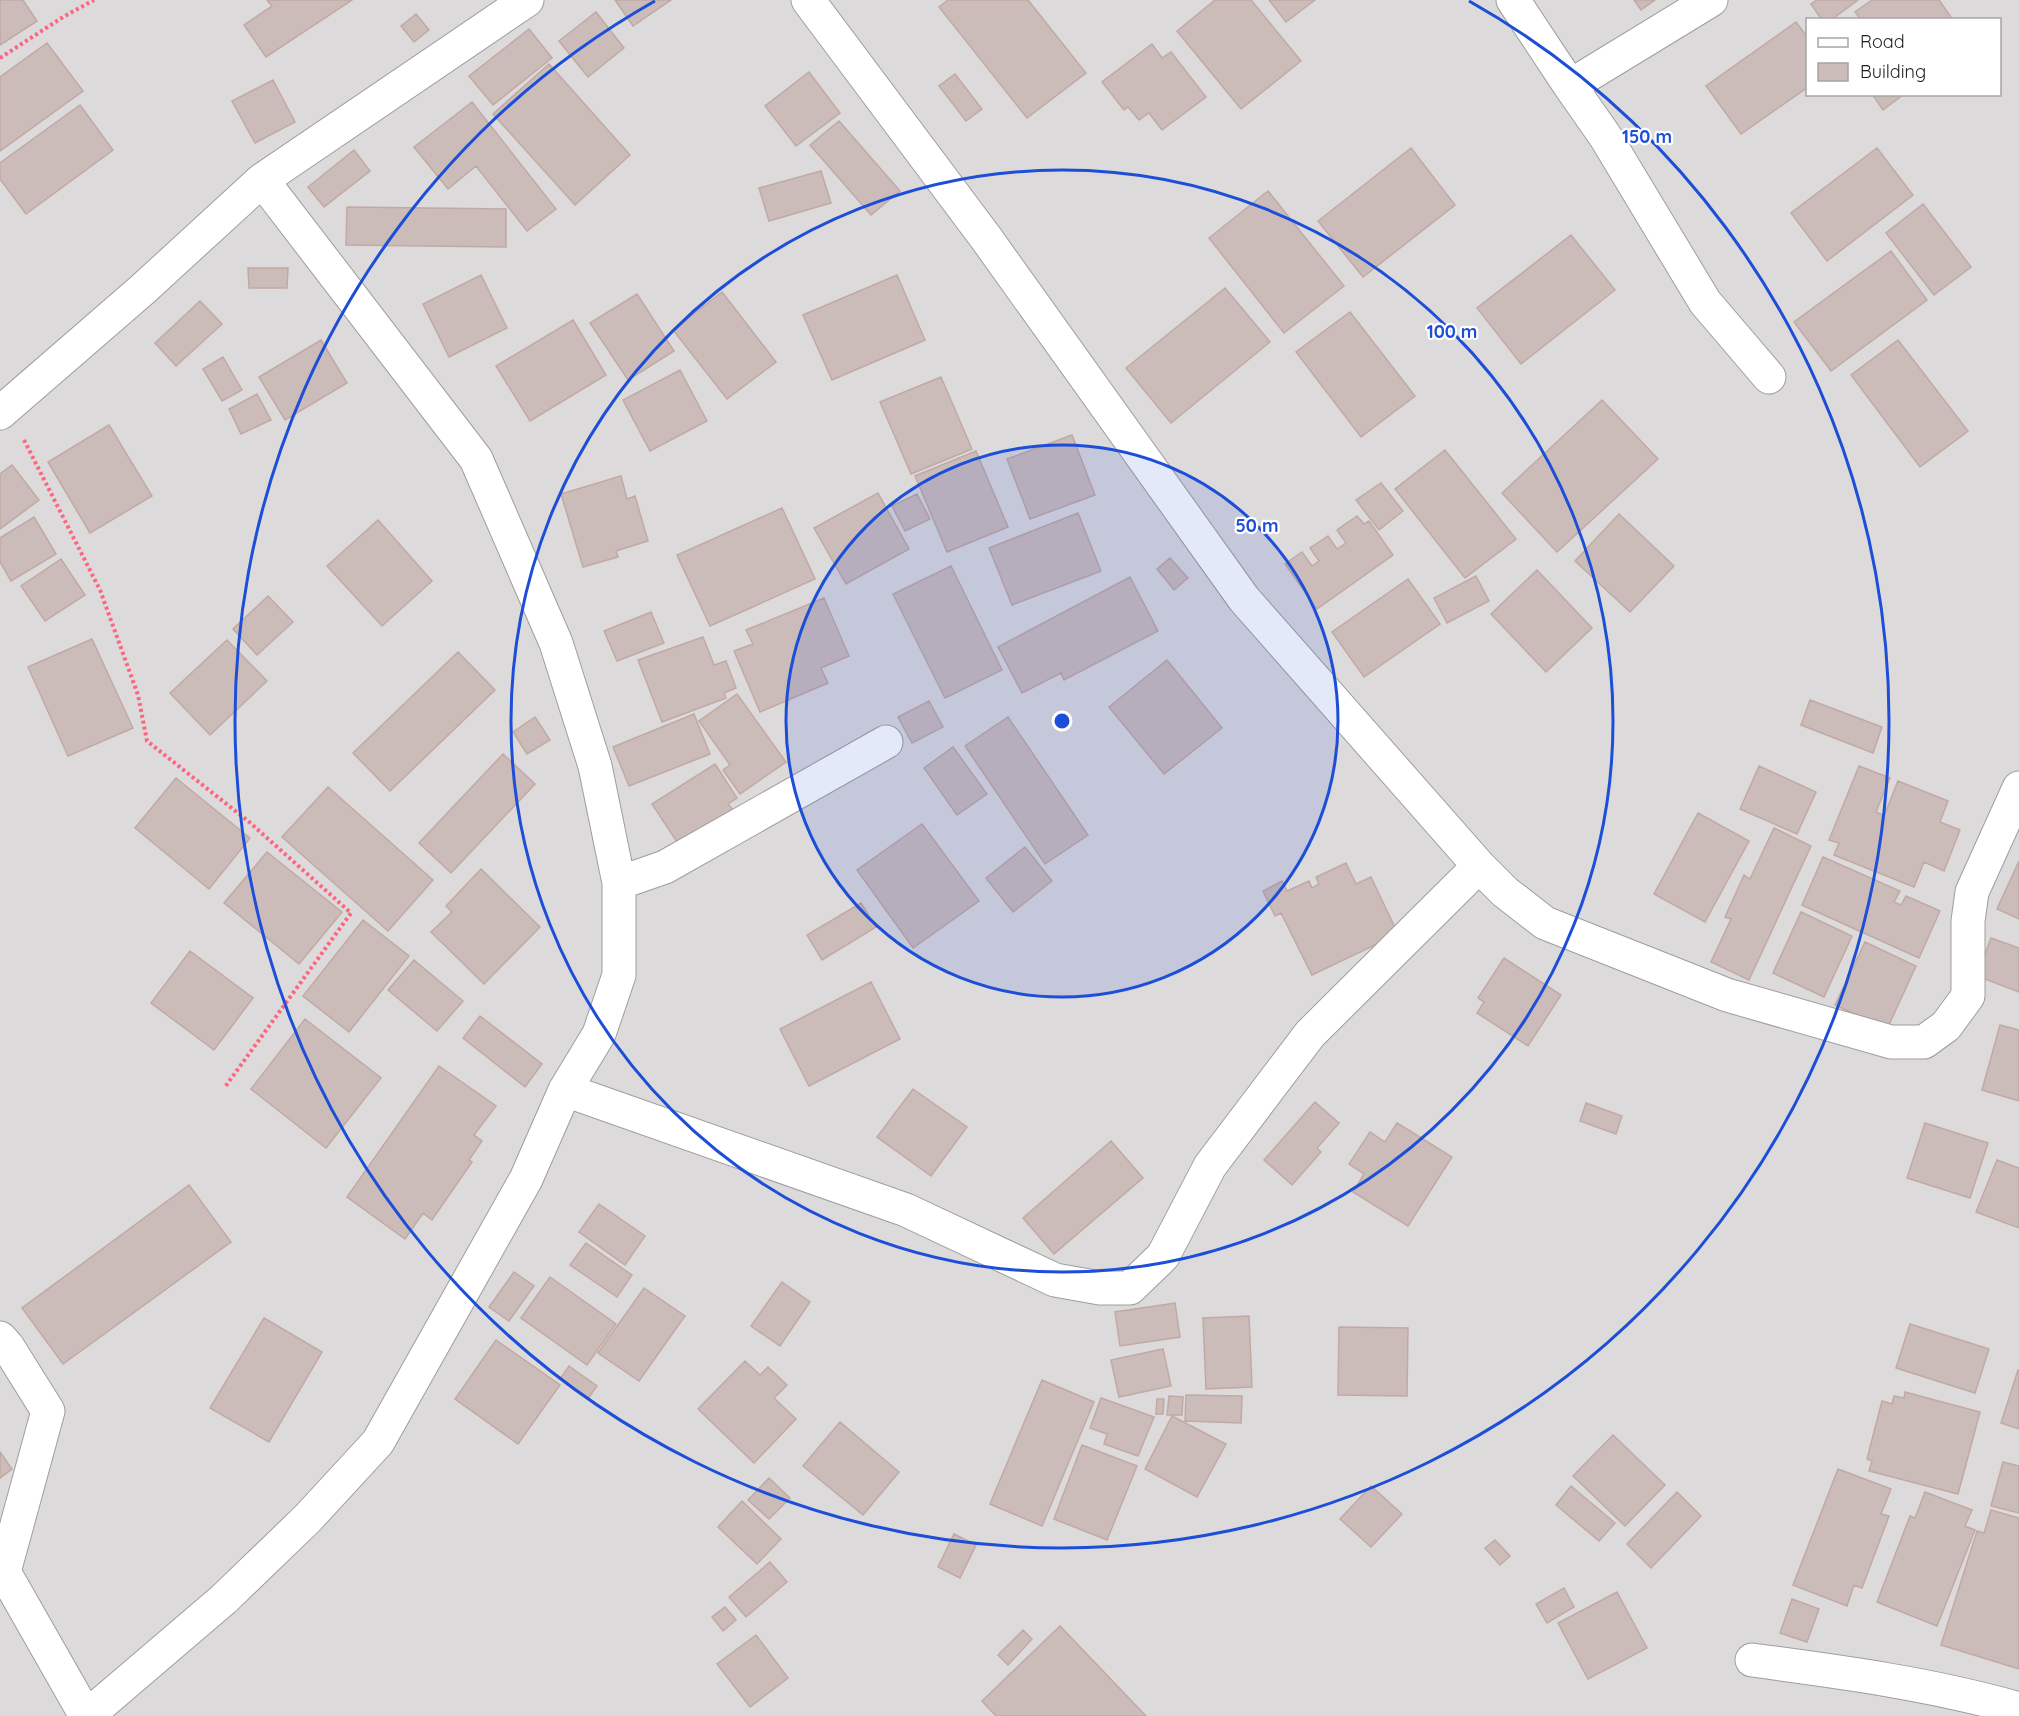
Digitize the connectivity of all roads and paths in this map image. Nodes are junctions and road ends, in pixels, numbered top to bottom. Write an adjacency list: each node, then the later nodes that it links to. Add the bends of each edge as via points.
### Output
1 (94, 0): 6 (path)
2 (526, 0): 8 (street)
3 (808, 0): 13 (street, via 986,238 1244,599)
4 (1512, 0): 7 (street)
5 (1711, 0): 7 (street)
6 (0, 58)
7 (1570, 86): 9 (street, via 1605,136 1705,302)
8 (262, 180): 10 (street, via 142,290); 14 (street, via 476,459 556,643 595,766)
9 (1769, 377)
10 (2, 402): 15 (path, via 100,590 138,694 147,741 248,820 351,913)
11 (886, 742): 14 (street, via 665,867)
12 (2019, 788): 13 (street, via 1972,892 1968,996 1946,1026 1924,1042 1890,1042 1716,991 1545,923)
13 (1479, 866): 16 (street, via 1310,1034 1210,1166 1163,1256 1130,1288 1100,1288 1054,1280 906,1210)
14 (619, 883): 16 (street, via 619,975 599,1034)
15 (225, 1088)
16 (565, 1090): 20 (street, via 526,1179 378,1442 308,1518 224,1599)
17 (0, 1338): 20 (street, via 48,1411 4,1572)
18 (1752, 1660): 19 (street, via 1969,1695)
19 (2019, 1709)
20 (87, 1716)

